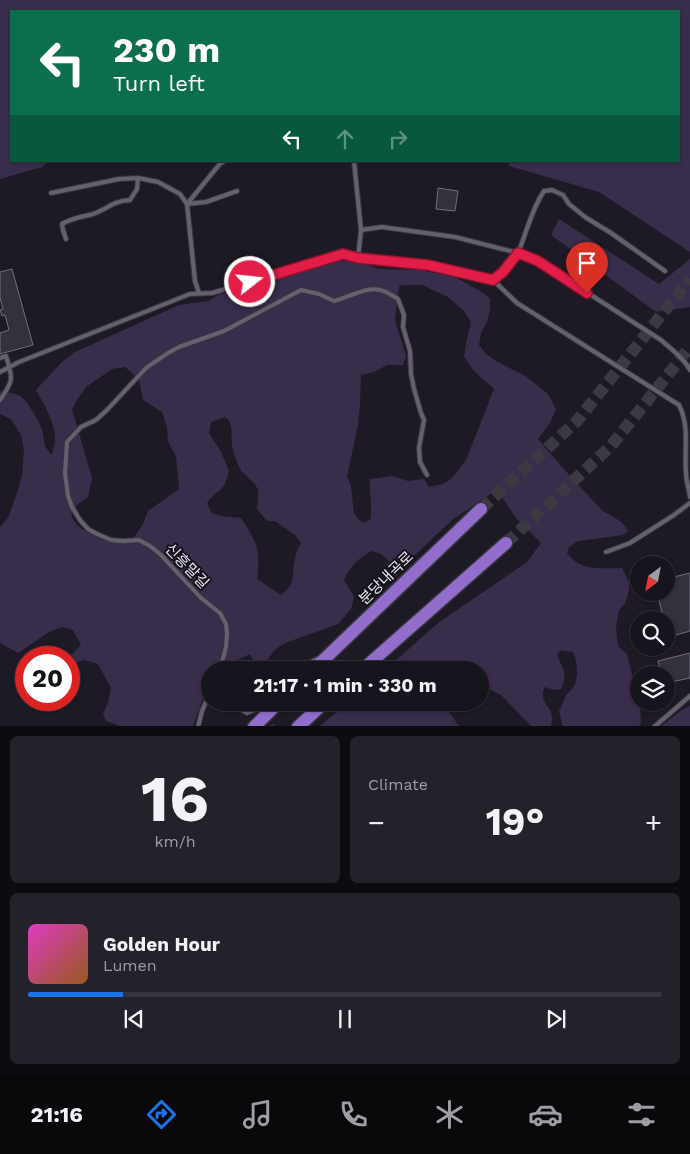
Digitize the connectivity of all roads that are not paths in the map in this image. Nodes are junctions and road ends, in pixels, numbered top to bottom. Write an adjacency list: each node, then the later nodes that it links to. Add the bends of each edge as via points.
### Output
1 (354, 162): 7 (lane)
2 (218, 163): 6 (lane)
3 (138, 178): 5 (lane); 6 (lane, via 158,182 180,194); 8 (lane, via 137,189 130,200 119,201 62,224)
4 (237, 190): 6 (lane, via 206,202)
5 (51, 193)
6 (187, 204): 13 (lane)
7 (361, 230): 9 (lane, via 382,227 455,237); 10 (lane)
8 (66, 239)
9 (518, 253): 11 (lane, via 537,202 544,191 552,190 564,195 569,204 585,217); 12 (lane); 16 (lane, via 538,261 661,340)
10 (358, 258): 12 (lane, via 428,265); 13 (lane, via 343,254 212,293)
11 (665, 271)
12 (493, 280): 20 (lane, via 517,303 679,405 689,422 686,473)
13 (199, 294): 15 (lane, via 190,294)
14 (0, 358): 15 (lane, via 6,356)
15 (10, 367): 17 (lane); 18 (lane, via 12,380)
16 (690, 370)
17 (0, 372)
18 (0, 400)
19 (427, 475): 26 (lane, 신흥말길, via 420,462 418,448 424,420 411,374 404,315 398,299 380,290 372,289 334,301 301,290 224,331 168,353 146,368 96,420 81,427 67,442 65,473 72,507 88,529 97,534 111,540 139,540 150,546 220,613 227,634)
20 (690, 497)
21 (690, 503): 24 (lane, via 630,543)
22 (481, 509): 25 (highway, 분당내곡로)
23 (506, 543): 29 (highway)
24 (606, 552)
25 (334, 650): 27 (lane); 28 (highway, 분당내곡로)
26 (222, 661)
27 (313, 661)
28 (322, 661)
29 (372, 661)
30 (690, 696): 37 (lane)
31 (202, 711): 34 (lane)
32 (270, 711): 35 (highway)
33 (315, 711): 36 (highway)
34 (198, 726)
35 (254, 726)
36 (298, 726)
37 (654, 726)

